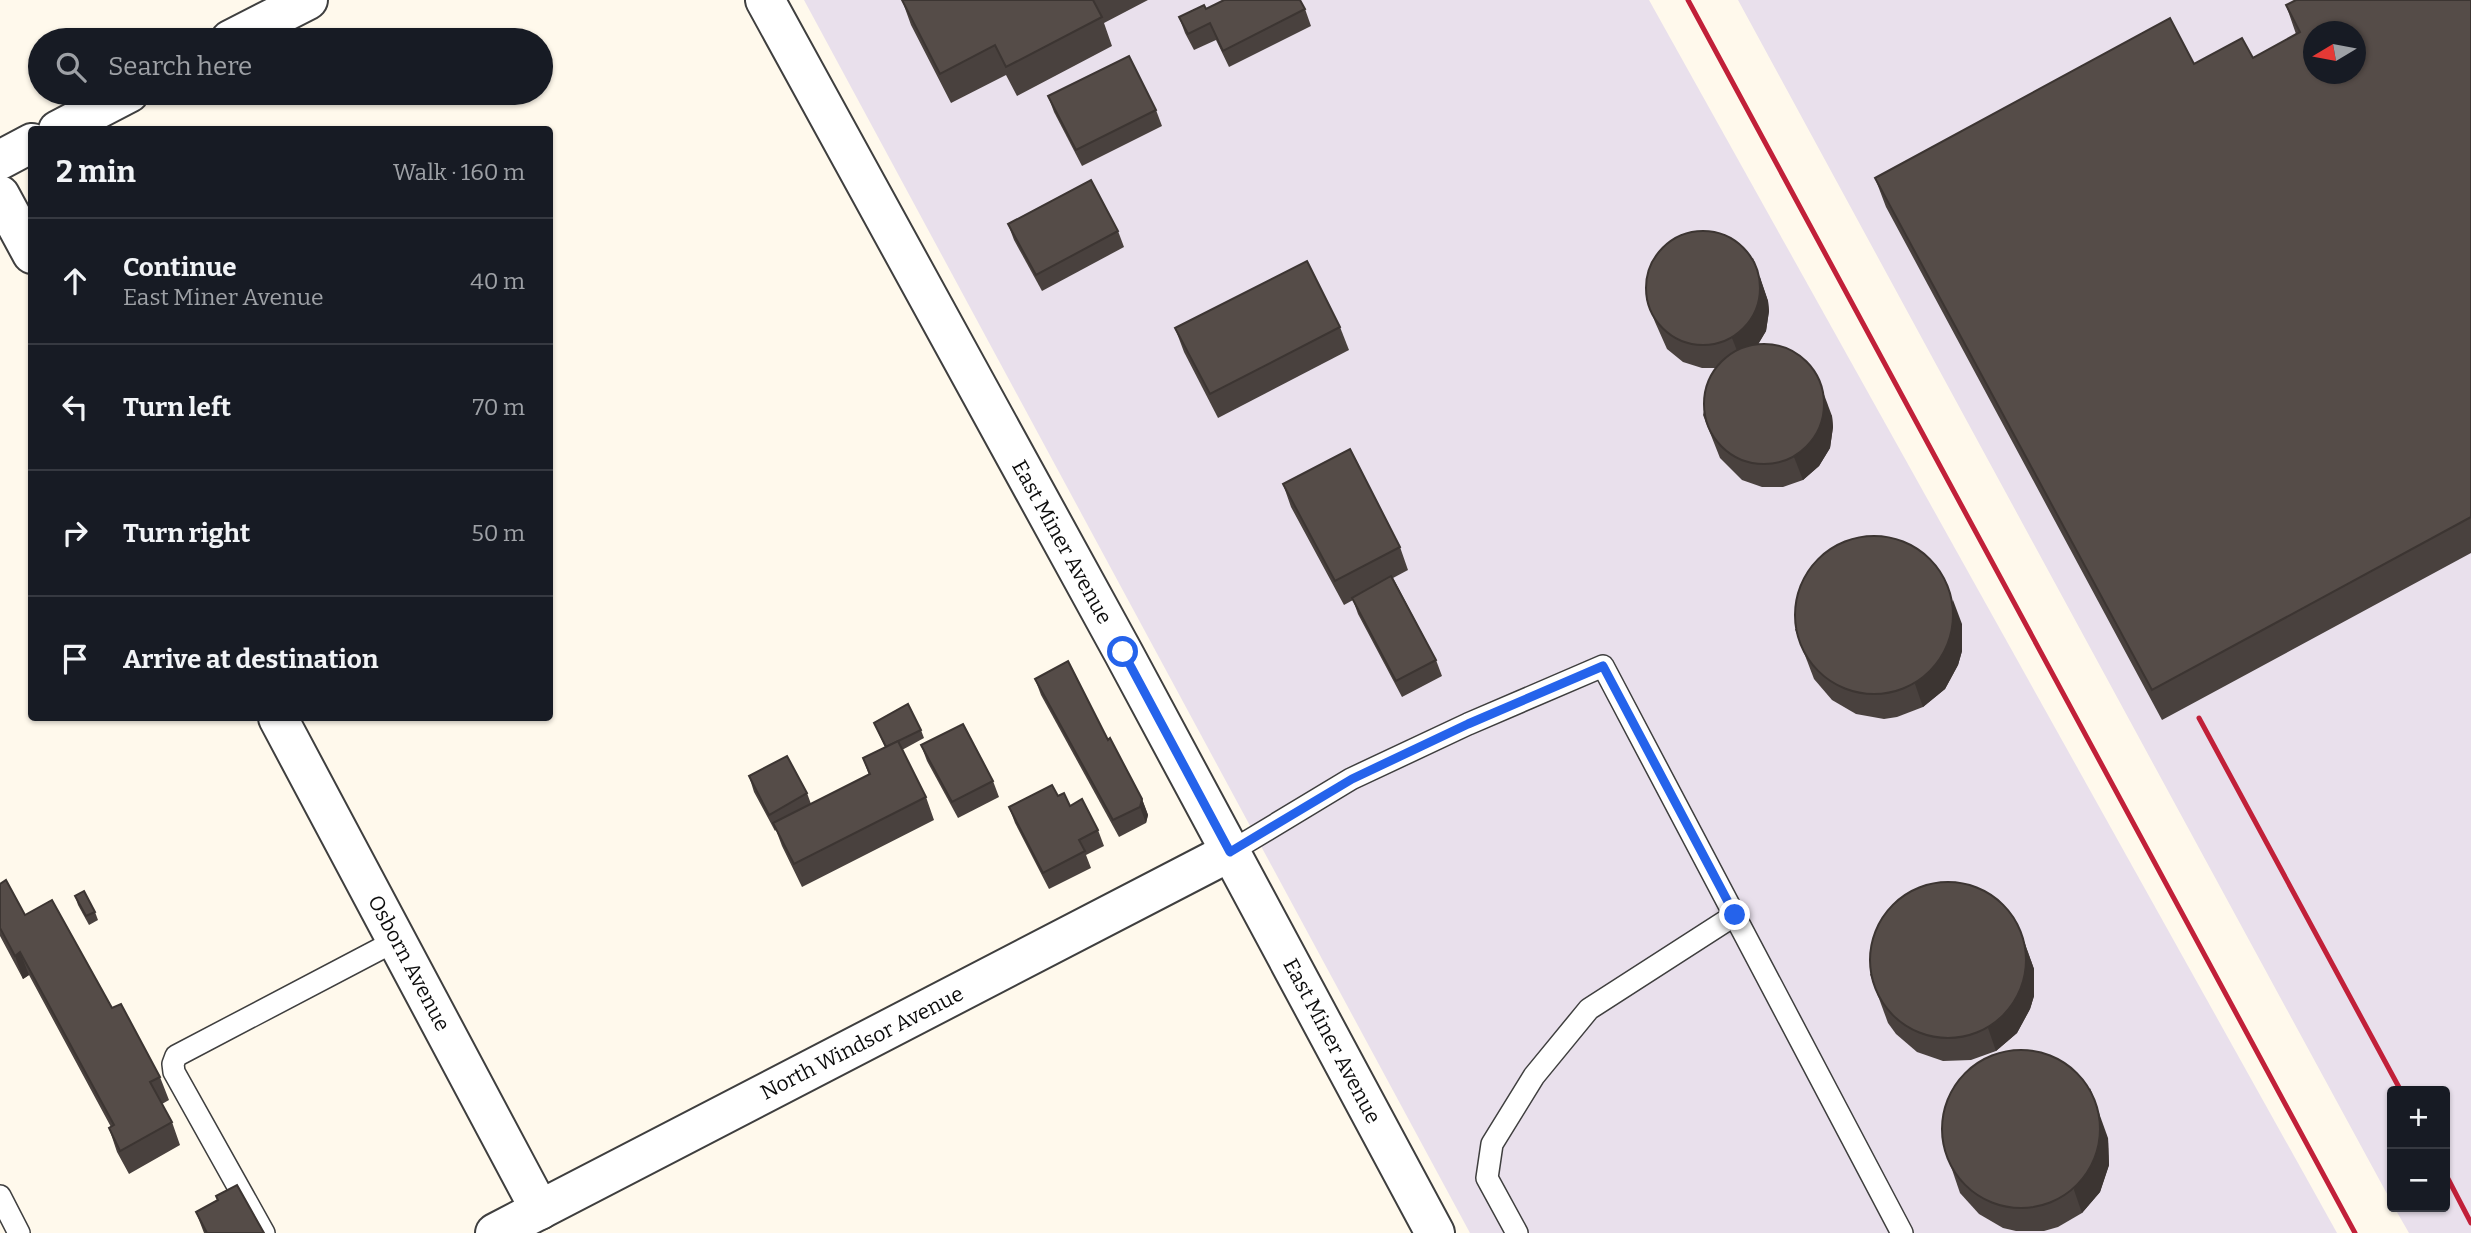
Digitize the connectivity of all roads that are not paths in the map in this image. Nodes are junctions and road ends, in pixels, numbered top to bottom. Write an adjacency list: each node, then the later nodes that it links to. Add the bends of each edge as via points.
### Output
1 (308, 0): 3 (street)
2 (765, 0): 11 (street, East Miner Avenue)
3 (253, 28)
4 (106, 105): 5 (street)
5 (66, 126)
6 (28, 145): 7 (street)
7 (0, 160)
8 (0, 195): 9 (street)
9 (28, 247)
10 (280, 721): 13 (street, Osborn Avenue)
11 (1230, 852): 12 (lane, via 1352,779 1603,666); 15 (street, North Windsor Avenue); 19 (street, East Miner Avenue)
12 (1735, 915): 20 (lane, via 1589,1009 1534,1076 1492,1144 1487,1178); 21 (lane)
13 (397, 940): 15 (street, Osborn Avenue); 17 (lane, via 176,1056 174,1072)
14 (0, 1196): 16 (lane)
15 (540, 1210): 18 (street, North Windsor Avenue)
16 (19, 1233)
17 (264, 1233)
18 (495, 1233)
19 (1435, 1233)
20 (1517, 1233)
21 (1902, 1233)

